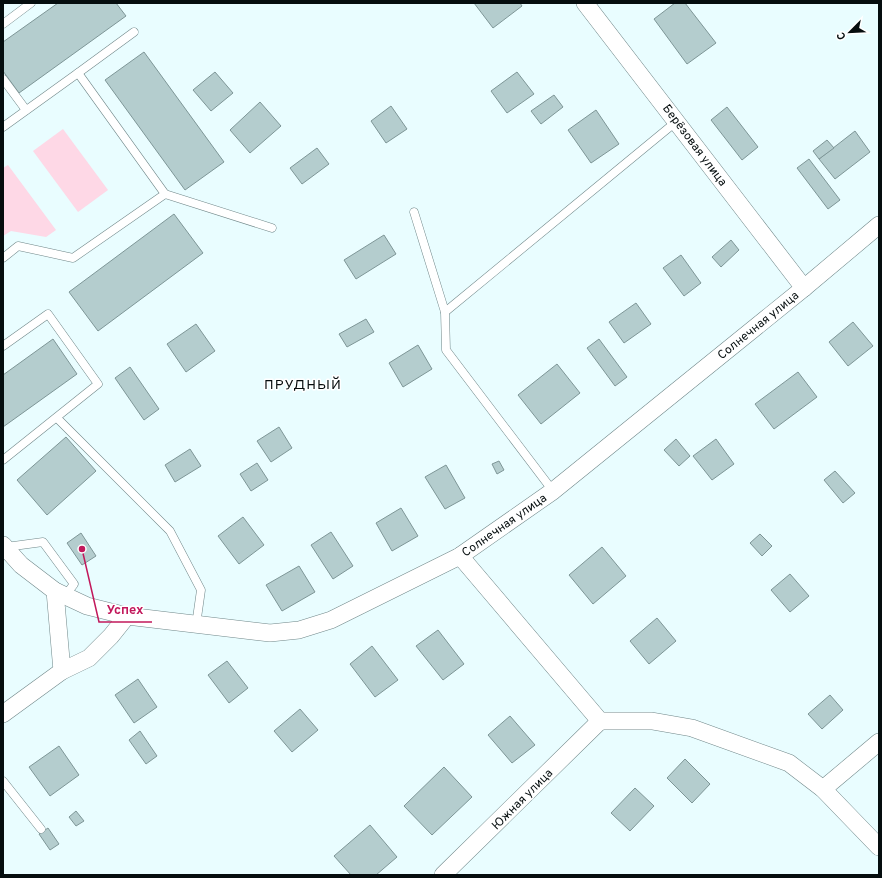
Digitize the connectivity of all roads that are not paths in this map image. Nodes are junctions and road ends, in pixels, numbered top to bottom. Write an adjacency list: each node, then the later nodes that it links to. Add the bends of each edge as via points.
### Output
1 (31, 3): 3 (lane)
2 (585, 3): 8 (street, Берёзовая улица)
3 (3, 24)
4 (134, 32): 5 (lane)
5 (78, 73): 7 (lane); 10 (lane)
6 (3, 79): 7 (lane)
7 (26, 110): 9 (lane)
8 (677, 121): 15 (street, Берёзовая улица); 16 (lane)
9 (3, 127)
10 (165, 194): 13 (lane); 14 (lane, via 73,258 18,246)
11 (414, 212): 16 (lane)
12 (879, 225): 15 (street, Солнечная улица)
13 (272, 228)
14 (3, 258)
15 (804, 288): 20 (street, Солнечная улица)
16 (445, 312): 20 (lane, via 446,350)
17 (3, 346): 18 (lane, via 48,314 98,384)
18 (57, 418): 19 (lane); 25 (lane, via 170,531 201,590)
19 (3, 460)
20 (553, 491): 22 (street, Солнечная улица)
21 (4, 546): 23 (street, Солнечная улица, via 21,565); 23 (lane, via 44,542 74,584)
22 (460, 556): 25 (street, Солнечная улица, via 332,620 299,630 270,633); 28 (street)
23 (60, 593): 24 (street, Солнечная улица, via 87,606); 26 (street)
24 (126, 616): 25 (street, Солнечная улица); 26 (street, via 89,658)
25 (196, 626)
26 (62, 671): 27 (street)
27 (3, 714)
28 (600, 721): 31 (street, via 652,721 692,728 789,763); 34 (street, Южная улица)
29 (879, 742): 31 (street)
30 (3, 781): 32 (lane)
31 (823, 790): 33 (street)
32 (41, 829)
33 (879, 847)
34 (443, 875)

